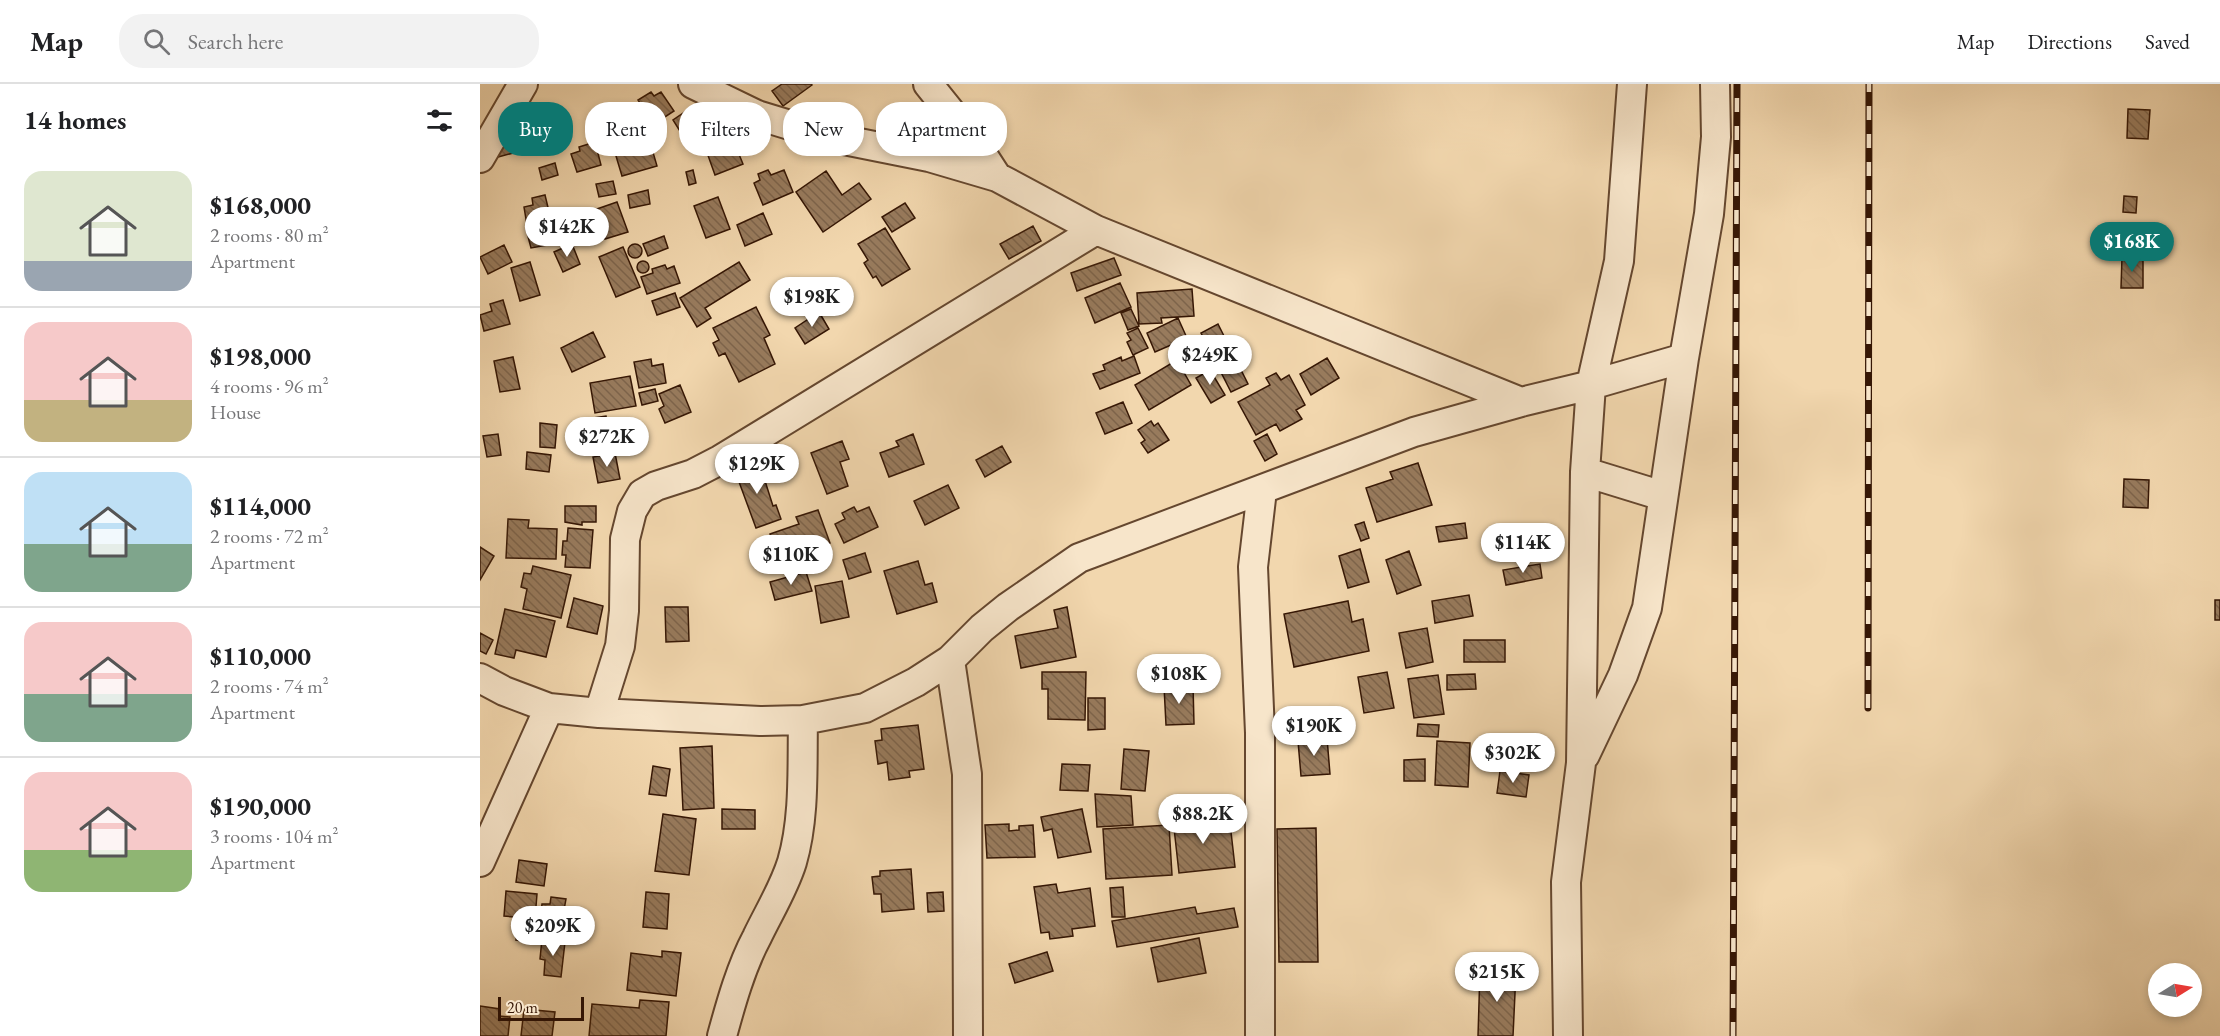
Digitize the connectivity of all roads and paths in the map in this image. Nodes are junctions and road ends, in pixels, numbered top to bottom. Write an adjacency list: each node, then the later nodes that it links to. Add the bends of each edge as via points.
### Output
1 (523, 84): 6 (street)
2 (693, 84): 7 (street, via 757,115 829,137 929,157)
3 (928, 84): 7 (street)
4 (1632, 84): 10 (street, via 1619,261)
5 (1715, 84): 9 (street, via 1716,137 1709,214)
6 (480, 158)
7 (997, 177): 8 (street)
8 (1096, 230): 11 (street); 18 (street, via 720,460 642,494 632,511 625,539 620,646)
9 (1684, 358): 10 (street); 14 (street)
10 (1591, 385): 11 (street); 12 (street)
11 (1521, 402): 13 (street, via 1414,432)
12 (1585, 472): 14 (street); 20 (street)
13 (1262, 490): 15 (street, via 1079,558 1008,607); 24 (street, via 1253,567 1260,733)
14 (1663, 496): 20 (street, via 1647,608 1623,675)
15 (950, 660): 19 (street, via 865,708); 23 (street, via 967,774)
16 (480, 678): 17 (street)
17 (549, 708): 18 (street); 21 (street)
18 (599, 713): 19 (street)
19 (803, 720): 22 (street, via 798,828 792,862 756,939)
20 (1581, 763): 25 (street, via 1566,882)
21 (480, 862)
22 (722, 1036)
23 (968, 1036)
24 (1260, 1036)
25 (1568, 1036)

